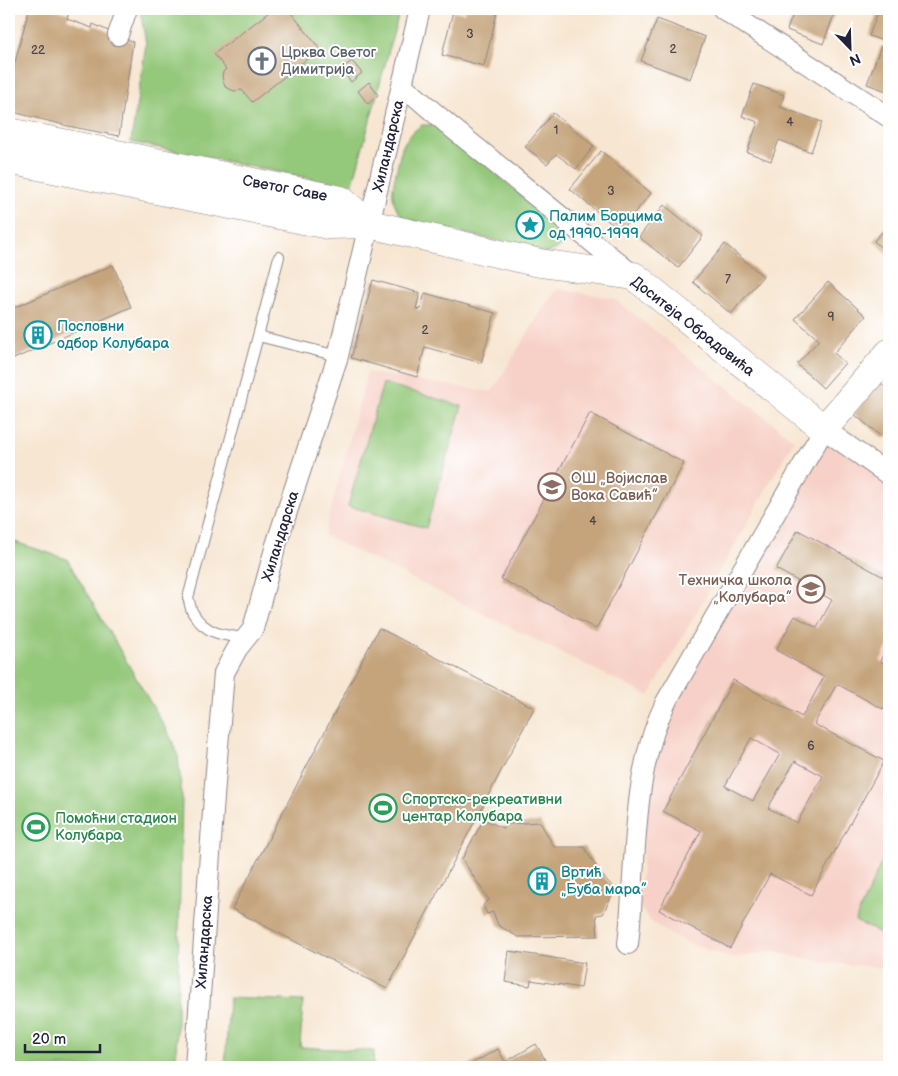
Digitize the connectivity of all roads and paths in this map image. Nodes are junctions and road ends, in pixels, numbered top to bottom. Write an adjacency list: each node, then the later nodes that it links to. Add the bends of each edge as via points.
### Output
1 (127, 9): 4 (street)
2 (420, 9): 5 (street, Хиландарска)
3 (723, 9): 6 (street)
4 (118, 35)
5 (402, 85): 9 (street, Хиландарска); 11 (street)
6 (889, 117)
7 (9, 132): 9 (street, Светог Саве, via 341,200)
8 (9, 160): 9 (street, Светог Саве, via 328,225)
9 (369, 224): 11 (street, Доситеја Обрадовића, via 540,263); 14 (street, Хиландарска)
10 (279, 257): 12 (lane)
11 (634, 276): 15 (street, Доситеја Обрадовића)
12 (258, 336): 14 (lane); 17 (lane, via 188,598 192,613 209,631)
13 (889, 353): 15 (street)
14 (338, 356): 17 (street, Хиландарска, via 276,545 253,630)
15 (824, 429): 16 (street, Доситеја Обрадовића); 18 (street, via 657,720 638,814)
16 (889, 475)
17 (246, 638): 19 (street, Хиландарска, via 224,673)
18 (628, 944)
19 (195, 1067)

